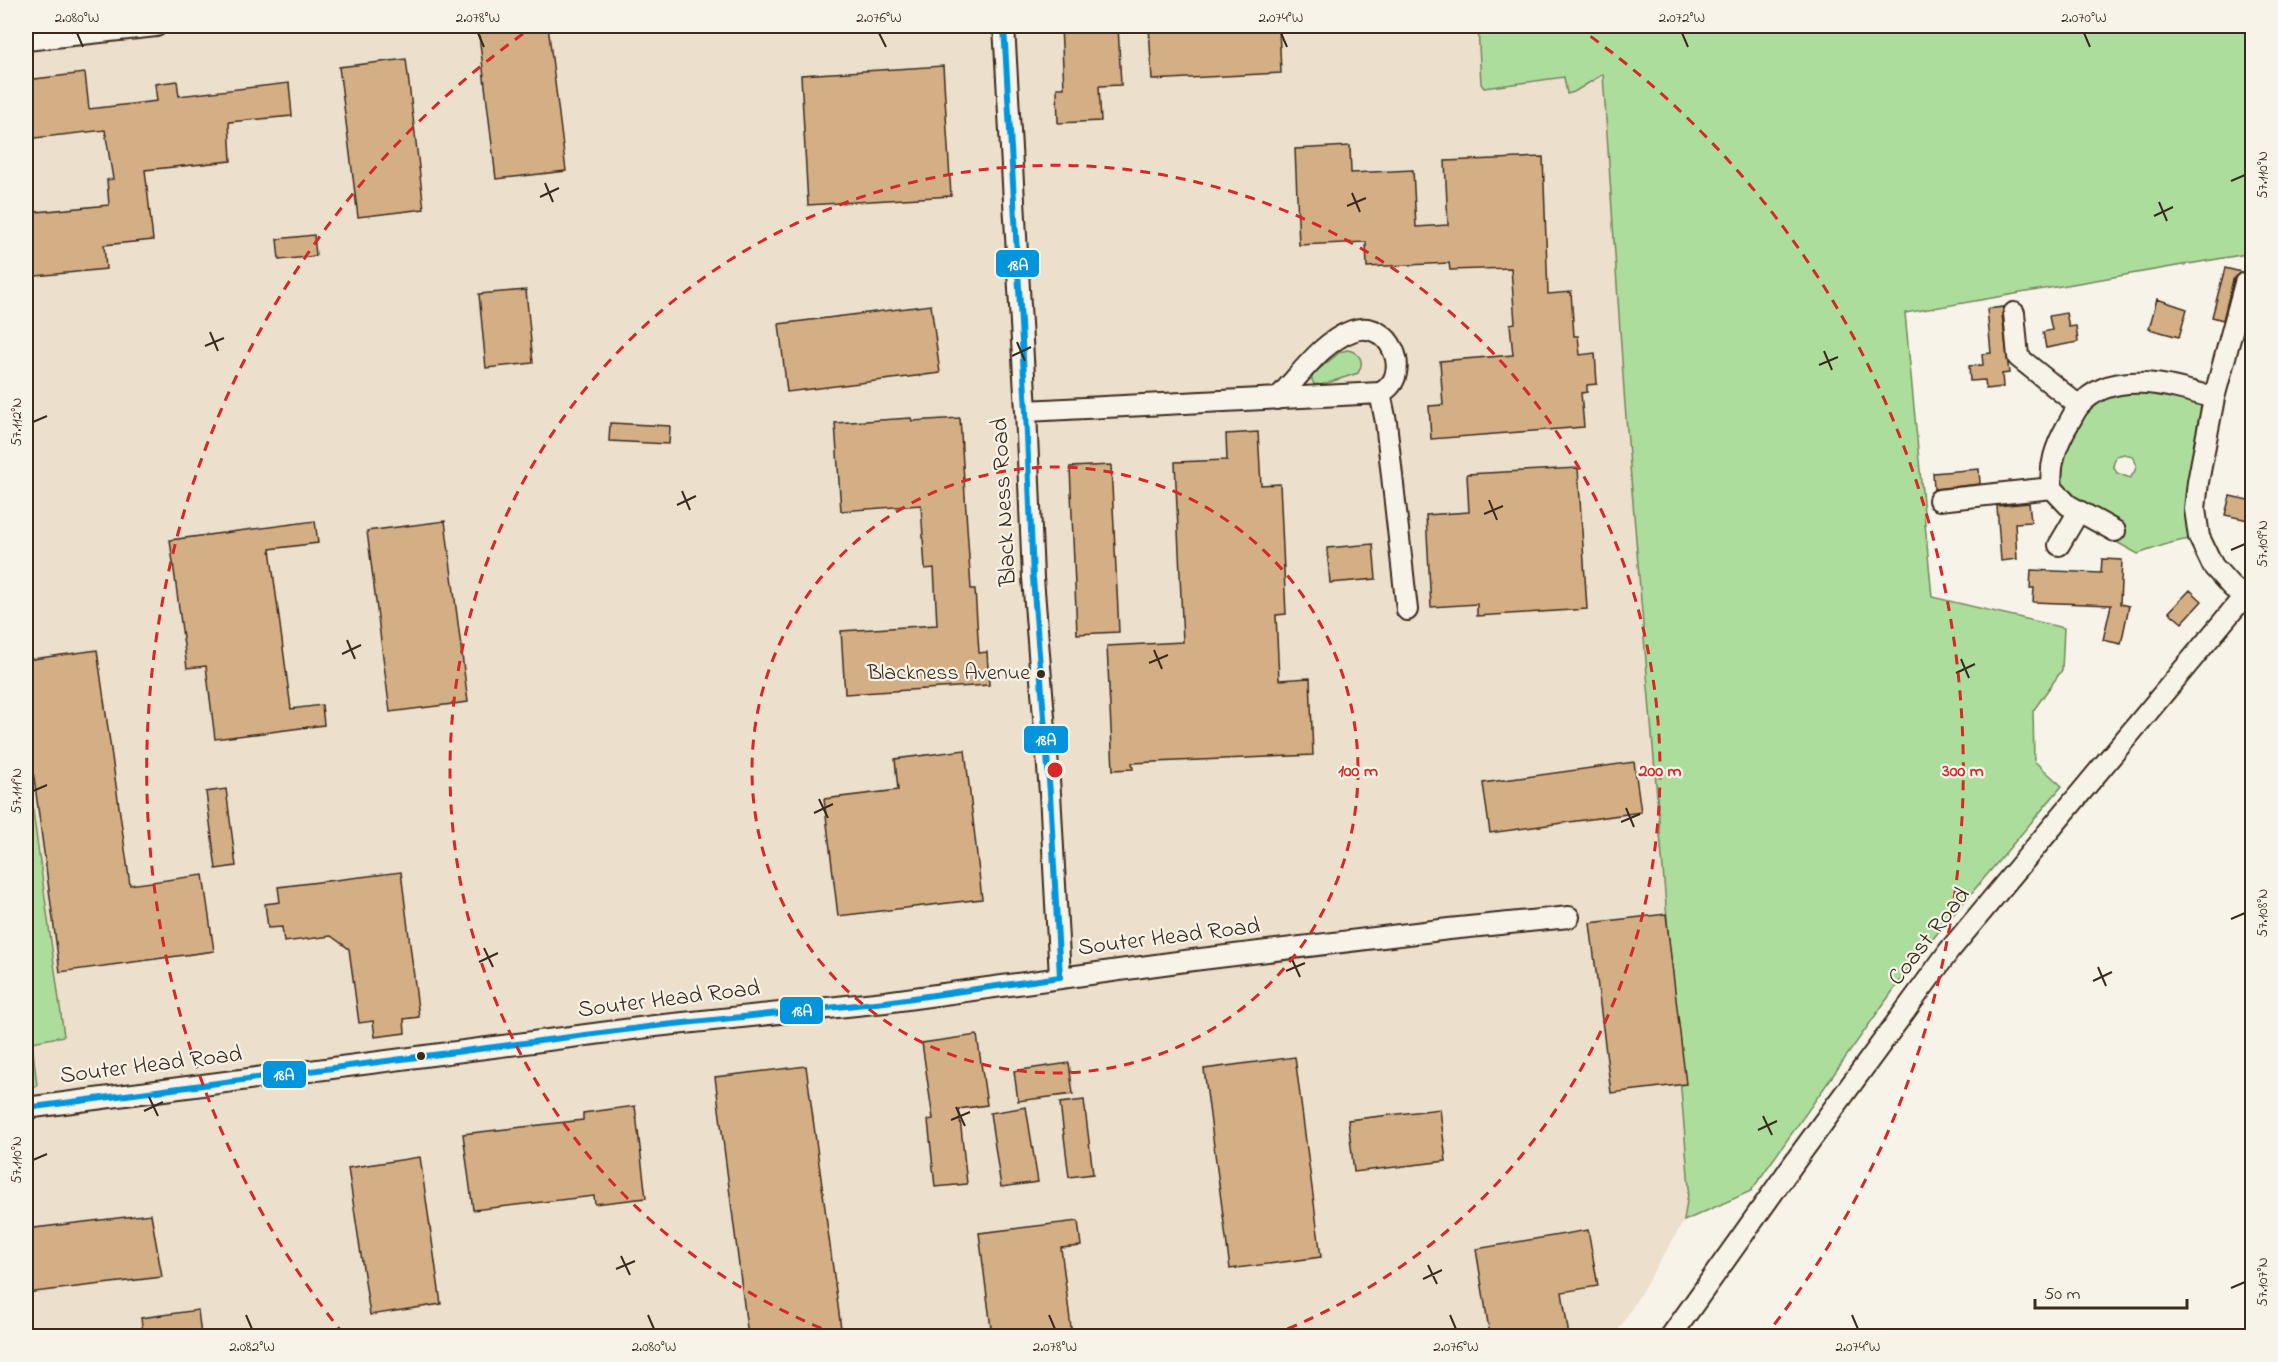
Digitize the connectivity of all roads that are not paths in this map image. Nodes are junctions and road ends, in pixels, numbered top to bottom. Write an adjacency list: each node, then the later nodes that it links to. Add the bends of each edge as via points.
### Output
1 (156, 26): 3 (street)
2 (1004, 26): 10 (street, Black Ness Road)
3 (26, 40)
4 (2245, 283): 7 (street)
5 (2014, 313): 9 (street, via 2018,357)
6 (1380, 393): 8 (street); 8 (street, via 1394,382 1394,349 1383,335 1362,328 1321,352); 17 (street)
7 (2214, 398): 9 (street, via 2173,386 2126,383 2104,389); 16 (street, via 2194,509 2196,523 2213,566 2230,586)
8 (1277, 399): 10 (street)
9 (2079, 406): 11 (street, via 2058,443 2051,467)
10 (1026, 411): 19 (street, Black Ness Road, via 1033,578)
11 (2052, 488): 12 (street); 13 (street)
12 (1939, 500)
13 (2079, 511): 14 (street); 15 (street)
14 (2115, 531)
15 (2059, 545)
16 (2248, 592): 21 (street, Coast Road, via 1949,951)
17 (1407, 610)
18 (1569, 917): 19 (street, Souter Head Road)
19 (1060, 977): 20 (street, Souter Head Road)
20 (26, 1108)
21 (1671, 1336)

